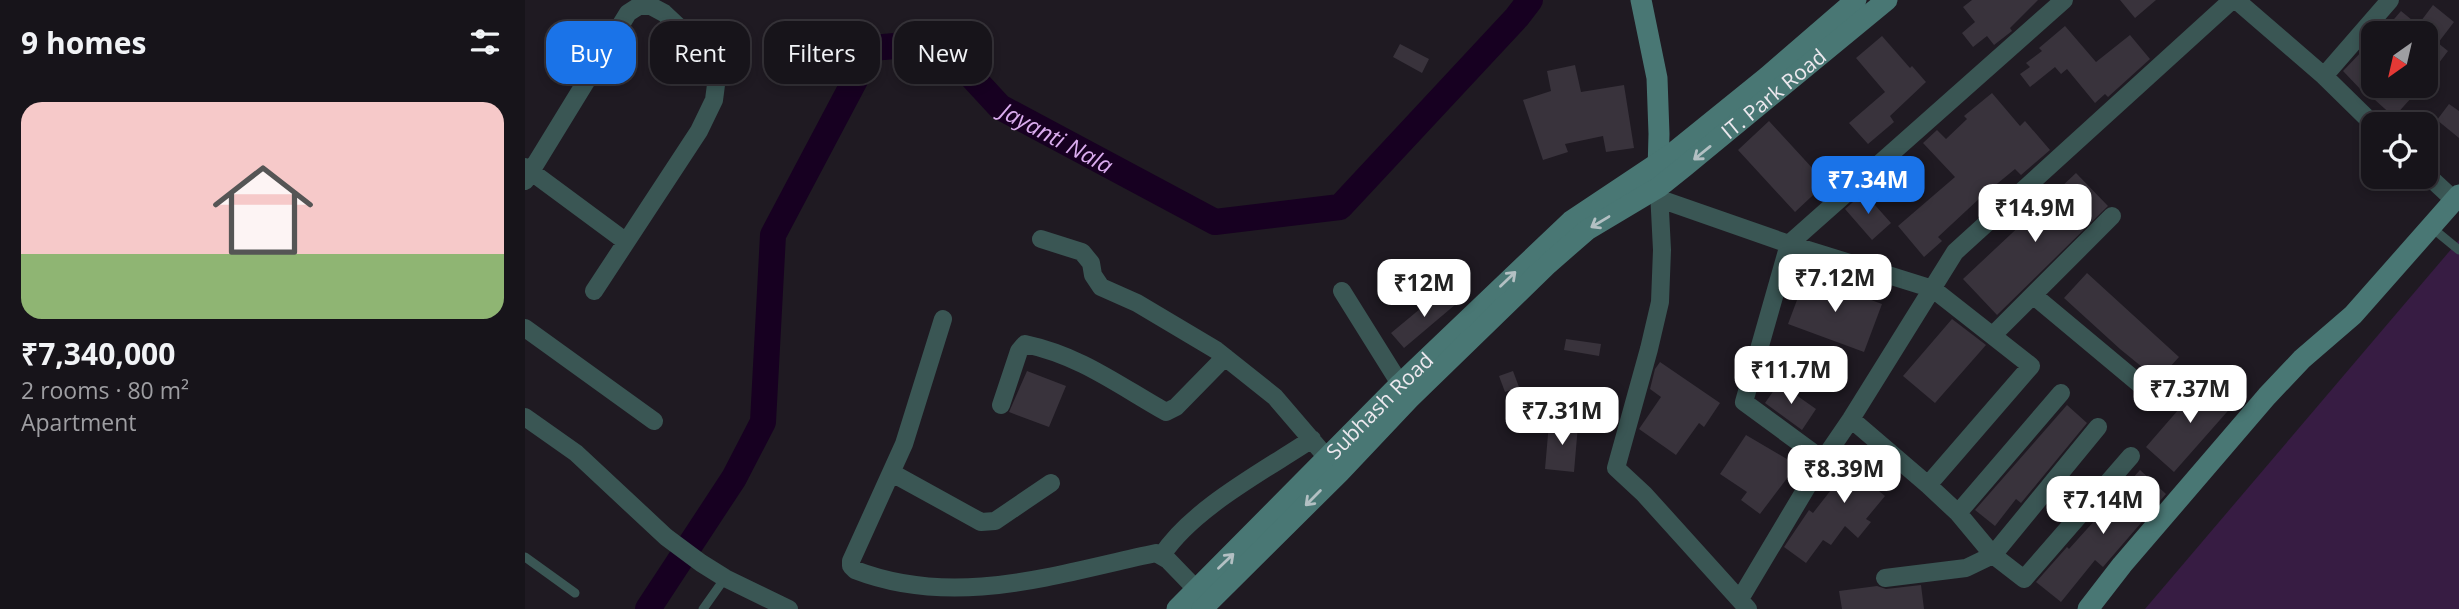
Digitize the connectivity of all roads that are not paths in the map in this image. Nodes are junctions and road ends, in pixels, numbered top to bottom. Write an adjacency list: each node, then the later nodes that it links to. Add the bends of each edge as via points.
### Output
1 (1641, 0): 9 (main road, via 1657,78)
2 (1856, 0): 9 (main road, IT. Park Road)
3 (1887, 0): 12 (main road, IT. Park Road, one-way to 12)
4 (2064, 0): 18 (street)
5 (2234, 0): 7 (street); 20 (street, via 1971,235)
6 (2390, 0): 7 (street)
7 (2324, 76): 8 (street)
8 (2361, 112)
9 (1657, 163): 12 (main road); 28 (main road, Subhash Road, one-way to 9, via 1571,221)
10 (527, 173): 17 (street); 17 (street, via 628,13 651,6 664,13 711,57 717,77 714,100 699,131)
11 (2438, 183): 13 (street)
12 (1659, 193): 18 (street); 28 (main road, Subhash Road, one-way to 28, via 1595,225); 51 (street, via 1660,302 1616,468)
13 (2457, 197): 15 (main road)
14 (2112, 216): 23 (street)
15 (2430, 227): 19 (lane); 54 (main road, via 2353,315 2267,396)
16 (1041, 239): 27 (street, via 1082,252 1101,286)
17 (625, 242): 21 (street)
18 (1789, 243): 20 (street); 38 (street, via 1744,402)
19 (2459, 250)
20 (1933, 289): 26 (street); 33 (street)
21 (594, 291)
22 (1342, 291): 28 (street)
23 (2033, 295): 26 (street); 30 (street)
24 (943, 319): 40 (street)
25 (525, 328): 34 (street)
26 (1993, 335): 42 (street, via 2031,366)
27 (1225, 358): 31 (street, via 1166,412 1079,361 1025,344); 36 (street, via 1275,397)
28 (1404, 391): 39 (main road, Subhash Road)
29 (2061, 393): 43 (street)
30 (2154, 396)
31 (1001, 405)
32 (525, 416): 47 (street, via 576,453 679,547)
33 (1851, 419): 38 (street); 42 (street)
34 (654, 421)
35 (2098, 427): 45 (street)
36 (1312, 439): 39 (street); 44 (street, via 1192,519)
37 (2131, 456): 45 (street, via 2024,579)
38 (1823, 460): 51 (street)
39 (1334, 465): 50 (main road, Subhash Road)
40 (892, 473): 41 (street, via 989,523); 44 (street, via 851,566 912,590 937,597 1000,589)
41 (1051, 483)
42 (1928, 485): 43 (street)
43 (1958, 513): 45 (street)
44 (1162, 555): 50 (street)
45 (1993, 555): 48 (street, via 1966,568)
46 (525, 557): 49 (lane)
47 (725, 578): 52 (lane); 53 (street)
48 (1885, 578)
49 (575, 593)
50 (1190, 604)
51 (1744, 604)
52 (703, 609)
53 (789, 609)
54 (2088, 609)

